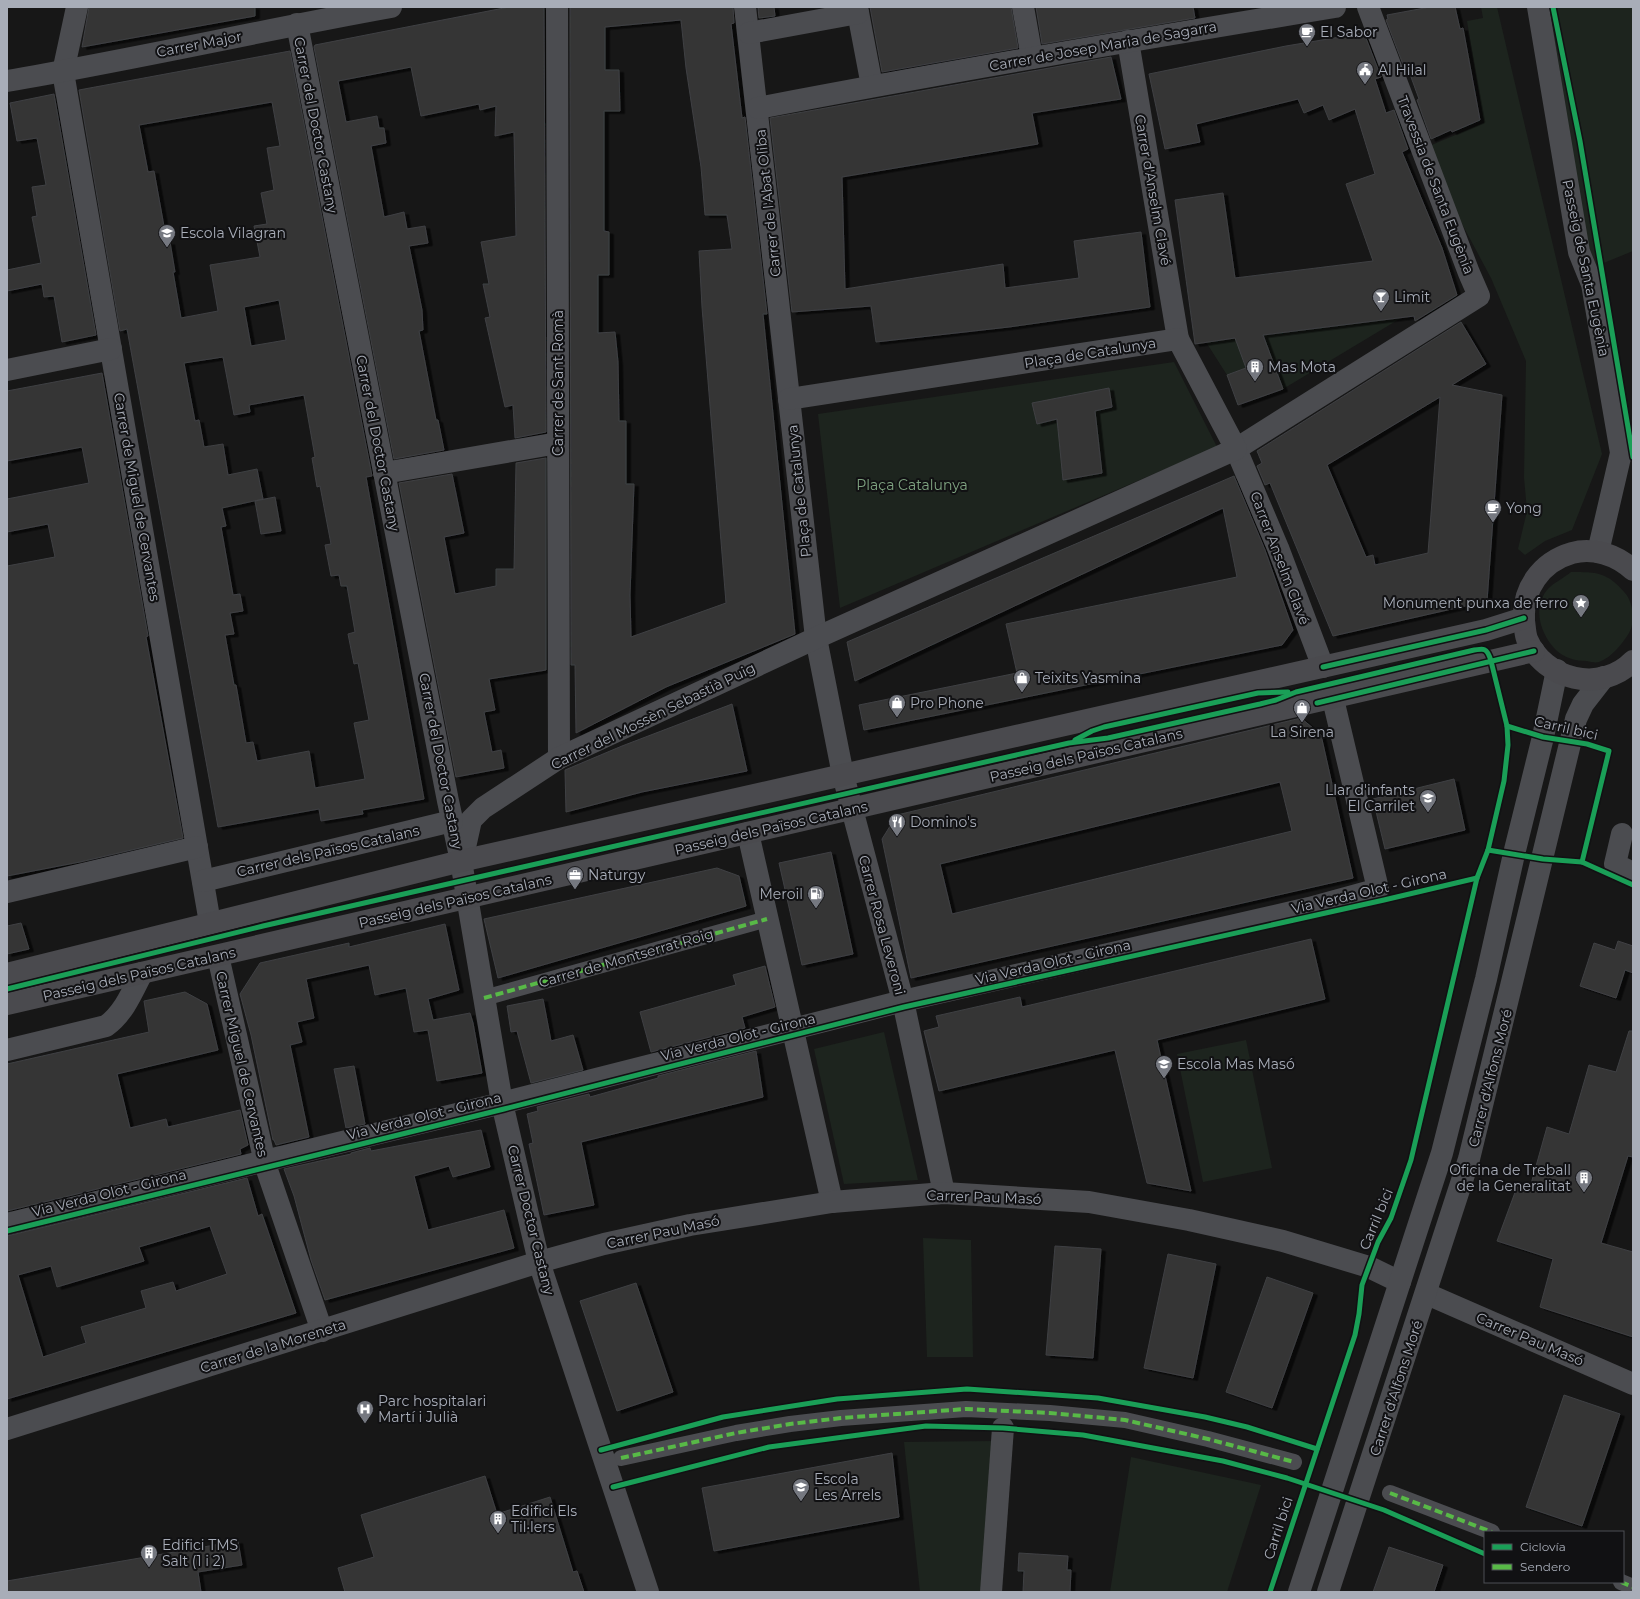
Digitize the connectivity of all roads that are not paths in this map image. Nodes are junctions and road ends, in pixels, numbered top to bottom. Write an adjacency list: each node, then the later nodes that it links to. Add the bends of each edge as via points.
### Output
1 (77, 7): 14 (street)
2 (391, 7): 10 (street, Carrer Major)
3 (557, 7): 22 (street, Carrer de Sant Romà)
4 (745, 7): 11 (street, Carrer de l'Abat Oliba)
5 (1023, 7): 13 (street)
6 (1335, 7): 12 (street, Carrer de Josep Maria de Sagarra)
7 (1368, 7): 23 (street, Travessia de Santa Eugènia, via 1468,273 1479,296)
8 (1538, 7): 25 (street, Passeig de Santa Eugènia, via 1579,252 1592,284 1621,453)
9 (857, 10): 11 (street); 16 (street)
10 (297, 24): 14 (street, Carrer Major); 24 (street, Carrer del Doctor Castany)
11 (749, 33): 17 (street, Carrer de l'Abat Oliba)
12 (1128, 41): 13 (street, Carrer de Josep Maria de Sagarra); 18 (street, Carrer d'Anselm Clavé)
13 (1032, 58): 16 (street, Carrer de Josep Maria de Sagarra)
14 (64, 72): 15 (street, Carrer Major); 19 (street, Carrer de Miguel de Cervantes)
15 (7, 81)
16 (872, 86): 17 (street, Carrer de Josep Maria de Sagarra)
17 (758, 108): 21 (street, Carrer de l'Abat Oliba)
18 (1178, 339): 21 (street, Plaça de Catalunya); 23 (street)
19 (111, 349): 20 (street); 41 (street, Carrer de Miguel de Cervantes)
20 (7, 370)
21 (789, 399): 28 (street, Plaça de Catalunya)
22 (558, 443): 24 (street); 35 (street, Carrer de Sant Romà)
23 (1236, 449): 28 (street); 31 (street, Carrer Anselm Clavé, via 1278,548)
24 (384, 473): 38 (street, Carrer del Doctor Castany)
25 (1598, 552): 26 (main road, via 1618,559); 27 (main road, via 1577,552 1546,566 1530,587)
26 (1633, 570)
27 (1524, 618): 29 (main road, via 1526,638); 31 (main road, via 1486,630)
28 (816, 638): 35 (street, Carrer del Mossèn Sebastià Puig); 36 (street)
29 (1534, 652): 32 (main road, via 1546,664); 34 (main road, Passeig dels Països Catalans)
30 (1633, 661): 33 (main road, via 1622,670)
31 (1323, 667): 36 (main road)
32 (1557, 670): 33 (main road, via 1567,677 1577,679 1593,680); 63 (street, Carrer d'Alfons Moré, via 1484,986 1442,1153)
33 (1604, 677): 64 (street, Carrer d'Alfons Moré, via 1583,704 1576,719 1469,1159)
34 (1333, 698): 37 (main road, Passeig dels Països Catalans); 53 (street, via 1378,889 1309,908)
35 (559, 758): 42 (street, Carrer del Mossèn Sebastià Puig, via 483,808 475,816)
36 (843, 775): 37 (street, Carrer Rosa Leveroni); 42 (main road)
37 (851, 810): 39 (main road, Passeig dels Països Catalans); 53 (street, Carrer Rosa Leveroni)
38 (452, 821): 42 (street, Carrer del Doctor Castany); 44 (street, Carrer dels Països Catalans)
39 (748, 833): 46 (main road, Passeig dels Països Catalans); 47 (street)
40 (1622, 834): 43 (street, via 1615,864)
41 (197, 847): 44 (street, Carrer de Miguel de Cervantes); 45 (street)
42 (461, 861): 46 (street, Carrer Doctor Castany); 48 (main road)
43 (1633, 873)
44 (203, 881): 48 (street, Carrer de Miguel de Cervantes)
45 (7, 892)
46 (467, 898): 49 (main road, Passeig dels Països Catalans); 52 (street, Carrer Doctor Castany)
47 (767, 919): 52 (street, Carrer de Montserrat Roig); 55 (street)
48 (210, 923): 51 (main road)
49 (218, 956): 50 (main road, Passeig dels Països Catalans); 58 (street, Carrer Miguel de Cervantes)
50 (142, 973): 54 (main road, Passeig dels Països Catalans); 56 (street, via 120,1012 106,1026)
51 (7, 974)
52 (484, 998): 57 (street, Carrer Doctor Castany)
53 (903, 1001): 55 (street); 59 (street, Carrer Rosa Leveroni)
54 (7, 1004)
55 (792, 1030): 57 (street); 60 (street)
56 (7, 1050)
57 (502, 1103): 58 (street); 62 (street, Carrer Doctor Castany)
58 (265, 1161): 61 (street); 65 (street, Carrer Miguel de Cervantes)
59 (944, 1193): 60 (street, Carrer Pau Masó); 63 (street, Carrer Pau Masó, via 1089,1202 1189,1220 1283,1240 1369,1267)
60 (832, 1202): 62 (street, Carrer Pau Masó, via 690,1225 604,1244)
61 (7, 1224)
62 (539, 1262): 65 (street, Carrer de la Moreneta); 75 (street, Carrer Doctor Castany)
63 (1400, 1282): 77 (street, Carrer d'Alfons Moré)
64 (1427, 1294): 66 (street, Carrer Pau Masó); 78 (street, Carrer d'Alfons Moré)
65 (322, 1331): 68 (street, Carrer de la Moreneta)
66 (1633, 1384)
67 (1003, 1428): 76 (street)
68 (7, 1430)
69 (621, 1458): 70 (street, via 790,1424 966,1409 1125,1420)
70 (1294, 1462)
71 (1390, 1494): 72 (street)
72 (1489, 1531)
73 (1623, 1583): 74 (street)
74 (1633, 1587)
75 (648, 1592)
76 (991, 1592)
77 (1299, 1592)
78 (1328, 1592)

